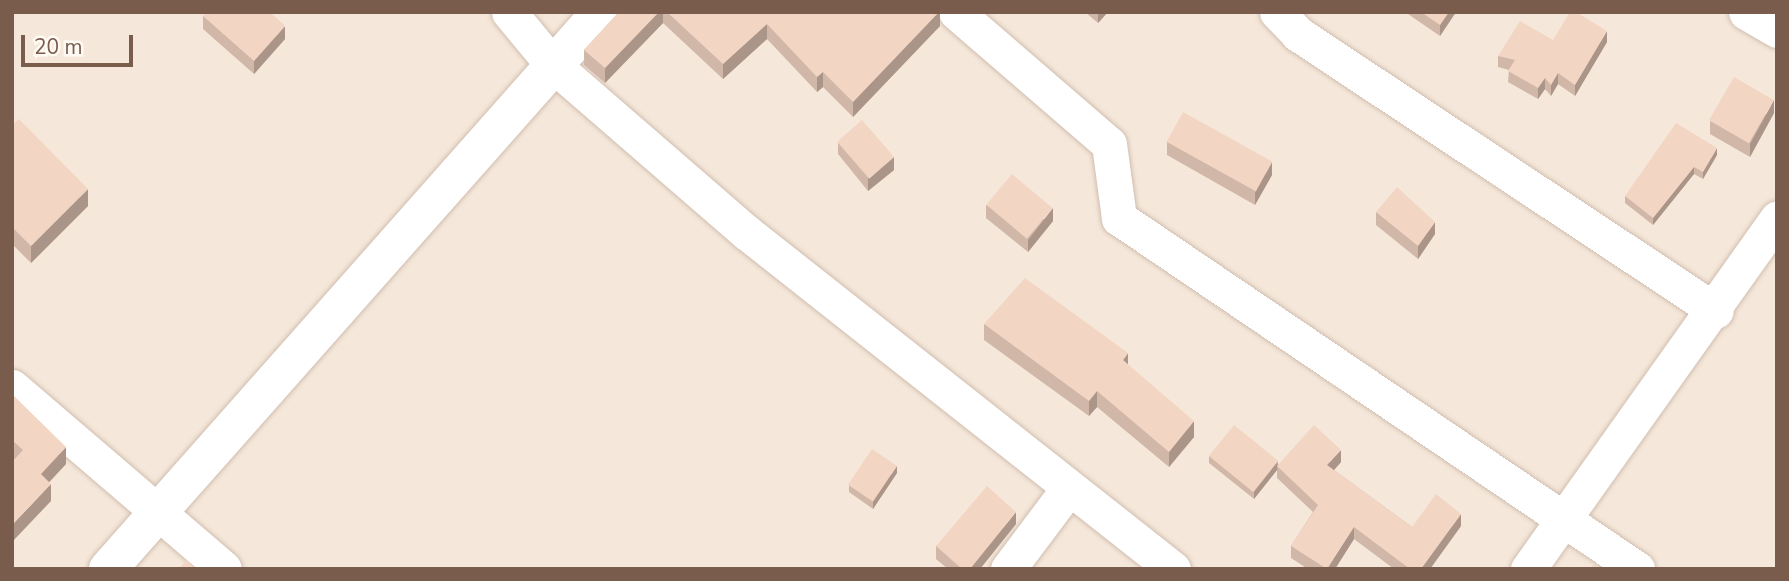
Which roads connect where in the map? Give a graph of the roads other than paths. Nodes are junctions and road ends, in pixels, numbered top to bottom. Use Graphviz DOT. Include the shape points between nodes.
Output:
graph roads {
  1 [pos="509,12"];
  2 [pos="601,12"];
  3 [pos="956,12"];
  4 [pos="1277,12"];
  5 [pos="1746,12"];
  6 [pos="1777,30"];
  7 [pos="552,64"];
  8 [pos="1777,218"];
  9 [pos="1716,311"];
  10 [pos="12,387"];
  11 [pos="1068,489"];
  12 [pos="156,514"];
  13 [pos="1563,522"];
  14 [pos="108,569"];
  15 [pos="224,569"];
  16 [pos="1007,569"];
  17 [pos="1173,569"];
  18 [pos="1528,569"];
  19 [pos="1637,569"];
  1 -- 7 [label="street"];
  2 -- 7 [label="street"];
  3 -- 13 [label="street" via="1109,144 1119,218"];
  4 -- 9 [label="street" via="1298,34"];
  5 -- 6 [label="street"];
  7 -- 11 [label="street" via="756,240"];
  7 -- 12 [label="street"];
  8 -- 9 [label="street"];
  9 -- 13 [label="street"];
  10 -- 12 [label="street"];
  11 -- 16 [label="street"];
  11 -- 17 [label="street"];
  12 -- 14 [label="street"];
  12 -- 15 [label="street"];
  13 -- 18 [label="street"];
  13 -- 19 [label="street"];
}
